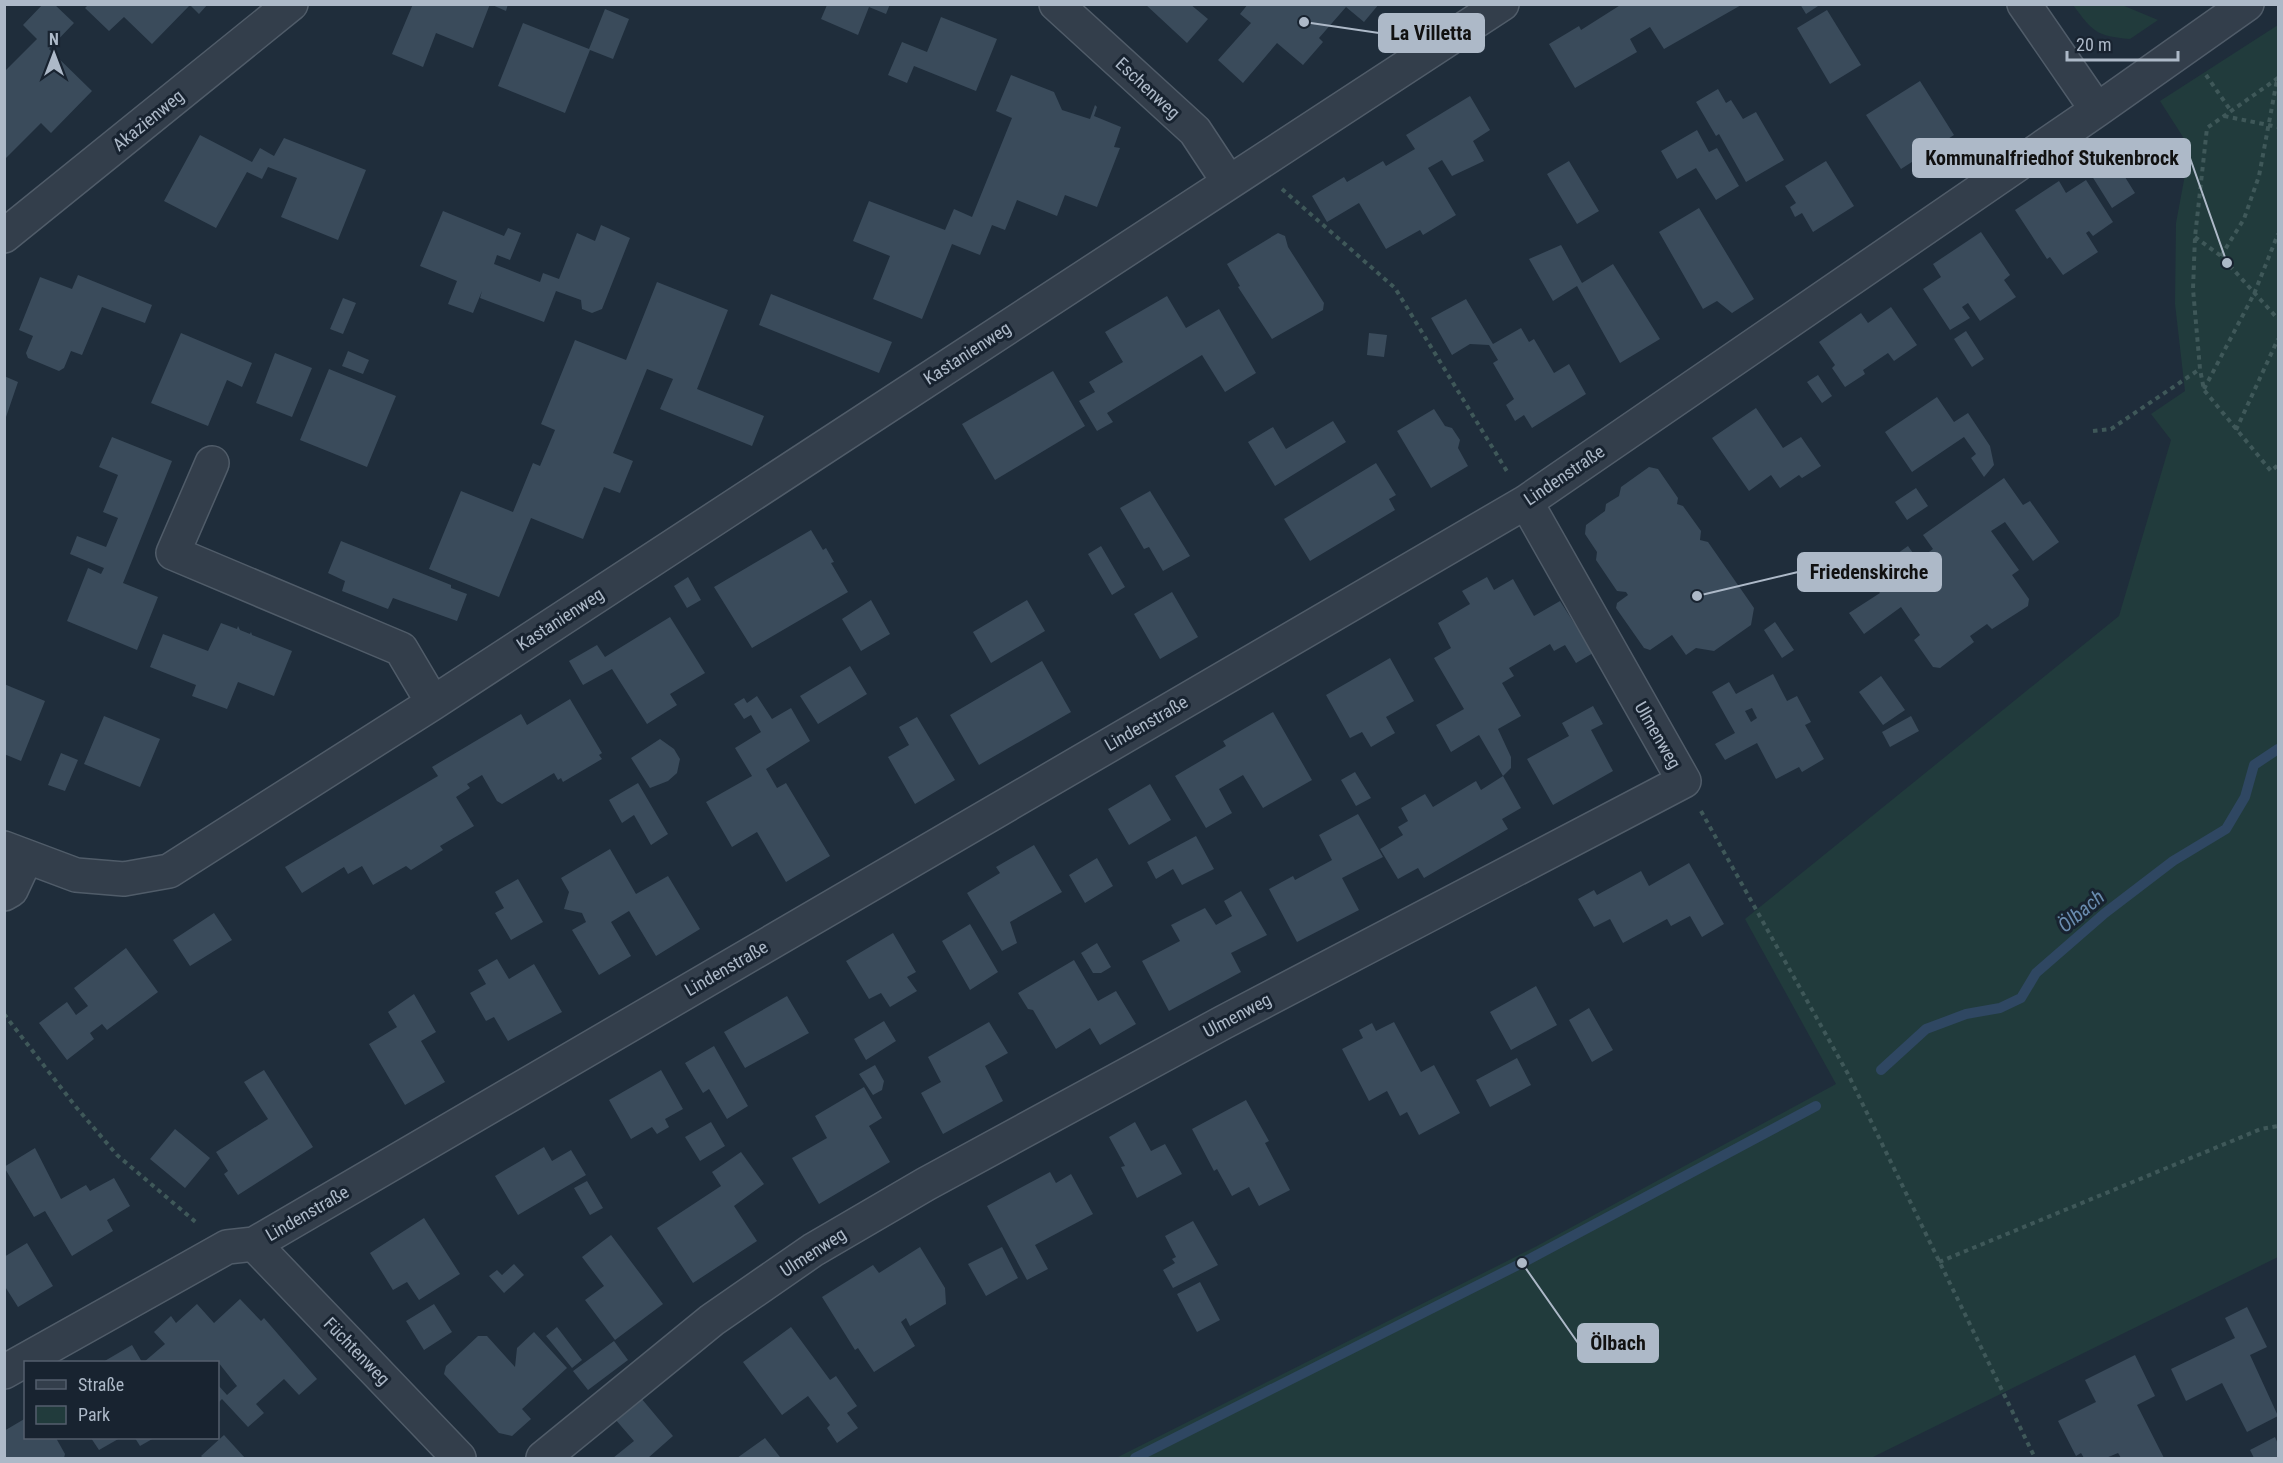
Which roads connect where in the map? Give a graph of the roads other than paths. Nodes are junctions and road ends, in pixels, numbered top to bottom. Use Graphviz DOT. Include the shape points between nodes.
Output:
graph roads {
  1 [pos="291,4"];
  2 [pos="1056,4"];
  3 [pos="1502,4"];
  4 [pos="2024,4"];
  5 [pos="2247,4"];
  6 [pos="2097,110"];
  7 [pos="1228,181"];
  8 [pos="4,236"];
  9 [pos="212,463"];
  10 [pos="1526,502"];
  11 [pos="433,703"];
  12 [pos="15,853"];
  13 [pos="4,894"];
  14 [pos="240,1246"];
  15 [pos="24,1361"];
  16 [pos="25,1361"];
  17 [pos="4,1372"];
  18 [pos="459,1458"];
  19 [pos="543,1458"];
  1 -- 8 [label="street, Akazienweg"];
  2 -- 7 [label="street, Eschenweg" via="1195,131"];
  3 -- 7 [label="street, Kastanienweg"];
  4 -- 6 [label="street"];
  5 -- 6 [label="street, Lindenstraße"];
  6 -- 10 [label="street, Lindenstraße"];
  7 -- 11 [label="street, Kastanienweg"];
  9 -- 11 [label="street" via="173,553 401,649"];
  10 -- 14 [label="street, Lindenstraße"];
  10 -- 19 [label="street, Ulmenweg" via="1684,781 1224,1022 936,1178 813,1250 712,1320"];
  11 -- 12 [label="street, Kastanienweg" via="170,871 124,879 76,875"];
  12 -- 13 [label="street, Kastanienweg" via="11,890"];
  14 -- 16 [label="street, Lindenstraße"];
  14 -- 18 [label="street, Füchtenweg"];
  15 -- 17 [label="street, Lindenstraße"];
}
